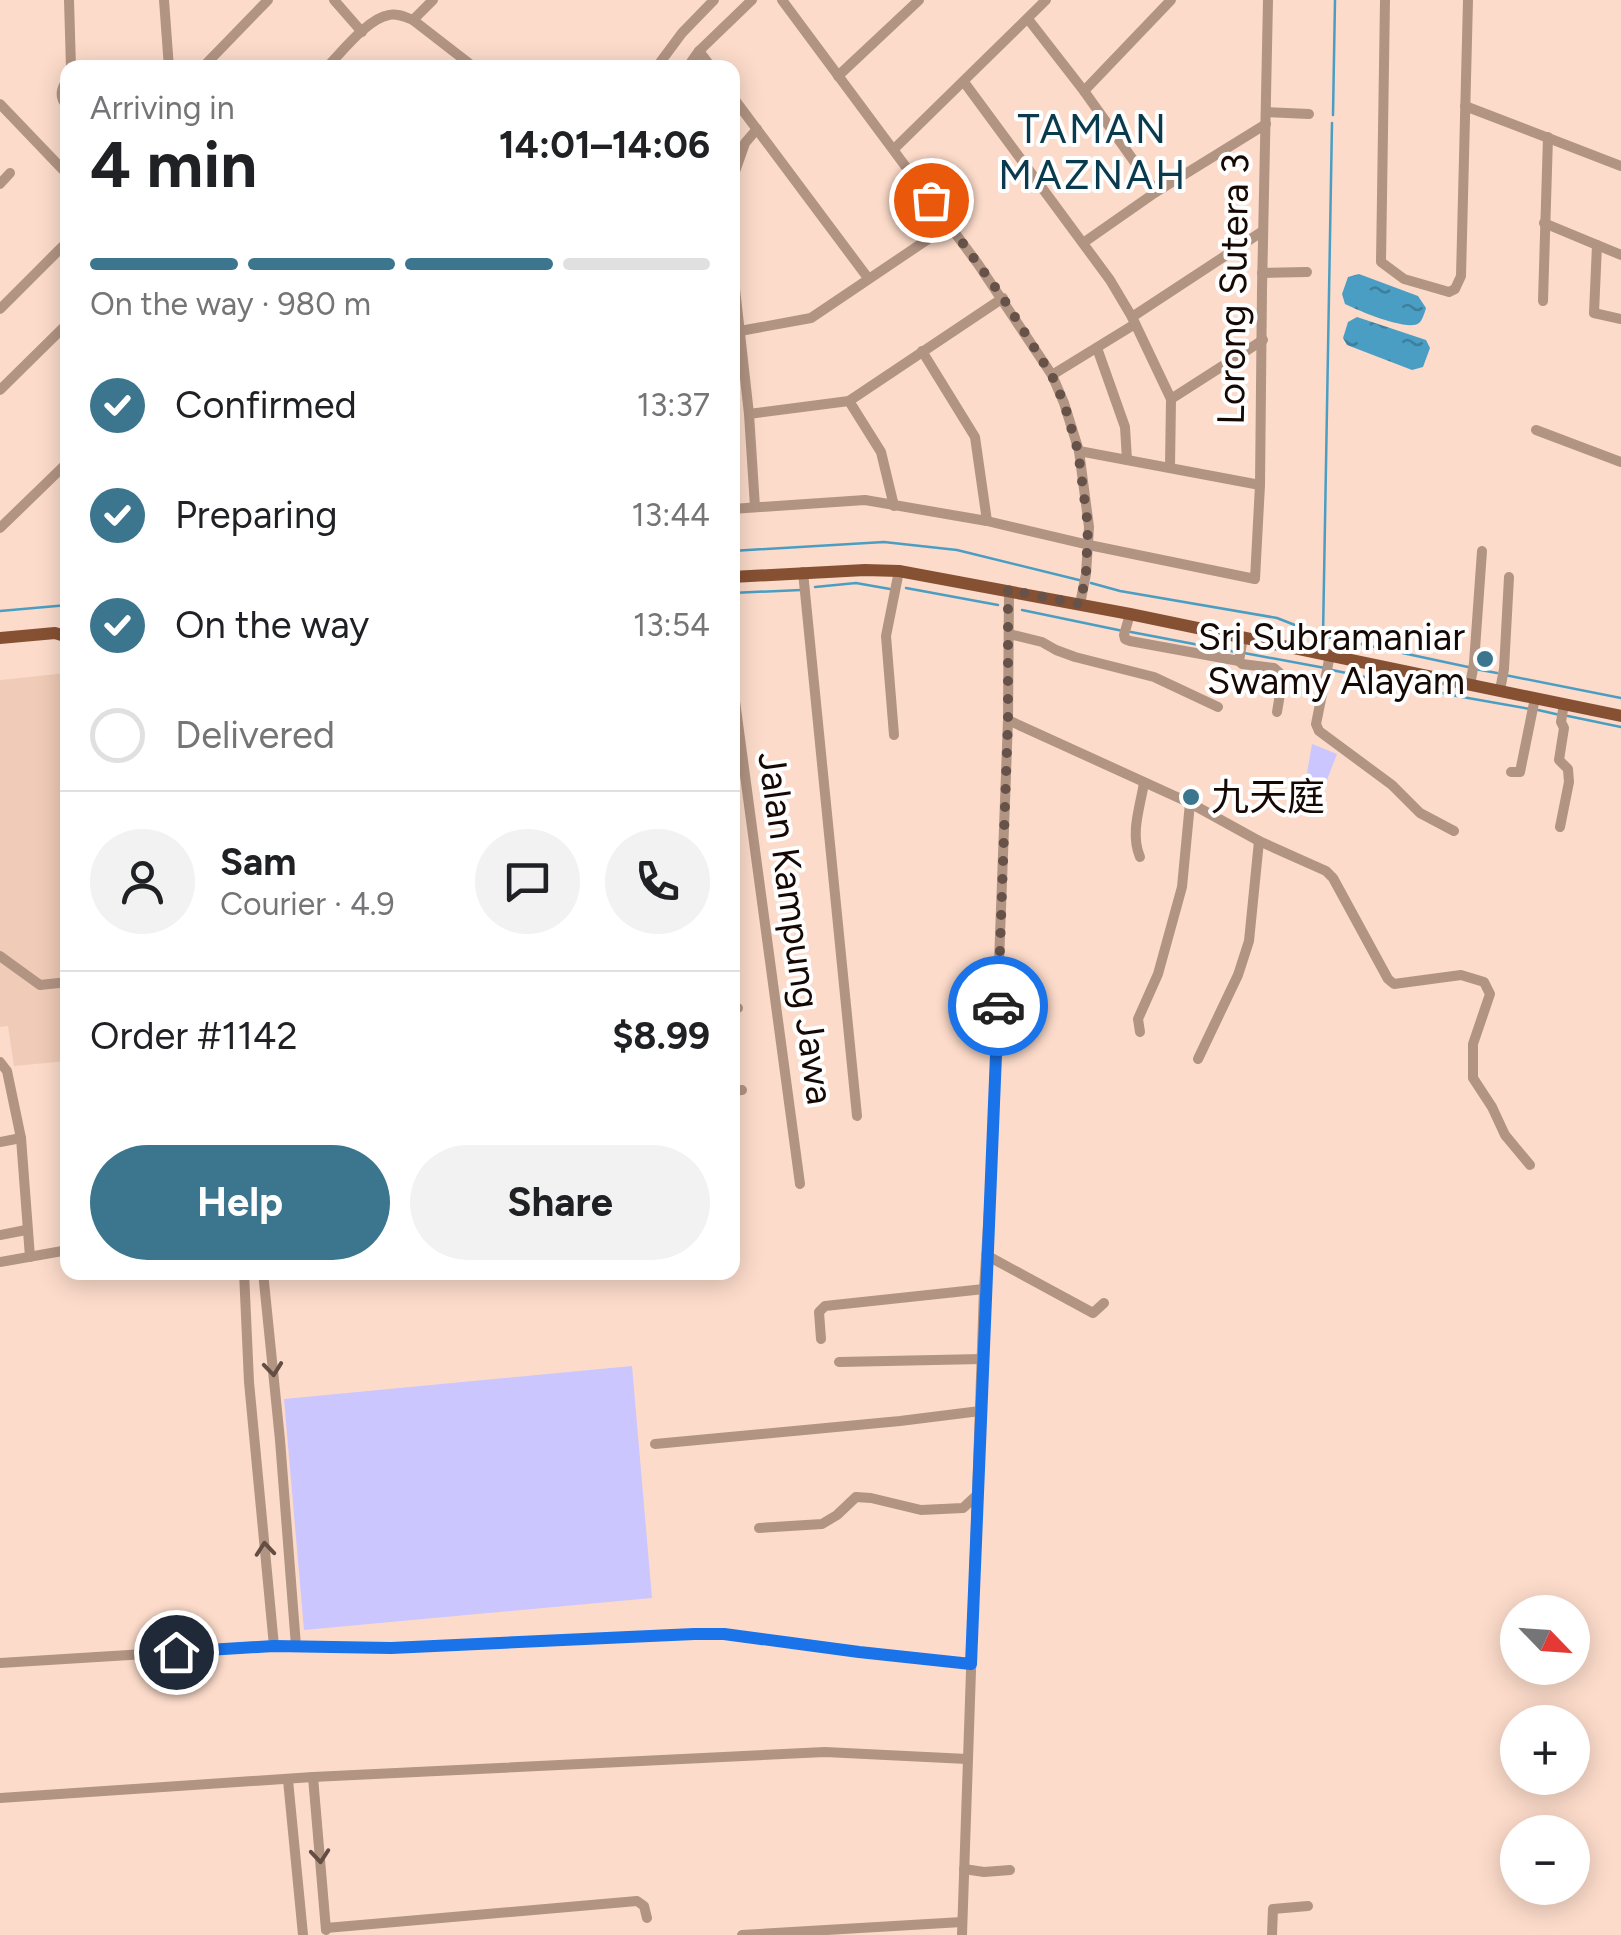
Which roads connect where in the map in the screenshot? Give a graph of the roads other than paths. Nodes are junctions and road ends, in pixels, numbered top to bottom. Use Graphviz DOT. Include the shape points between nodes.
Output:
graph roads {
  1 [pos="68,0"];
  2 [pos="164,0"];
  3 [pos="268,0"];
  4 [pos="334,0"];
  5 [pos="432,0"];
  6 [pos="714,0"];
  7 [pos="752,0"];
  8 [pos="782,0"];
  9 [pos="918,0"];
  10 [pos="1046,0"];
  11 [pos="1171,0"];
  12 [pos="1268,0"];
  13 [pos="1385,0"];
  14 [pos="1468,0"];
  15 [pos="1028,19"];
  16 [pos="413,20"];
  17 [pos="362,32"];
  18 [pos="699,51"];
  19 [pos="72,60"];
  20 [pos="168,60"];
  21 [pos="210,60"];
  22 [pos="334,60"];
  23 [pos="465,60"];
  24 [pos="662,60"];
  25 [pos="693,60"];
  26 [pos="706,60"];
  27 [pos="838,76"];
  28 [pos="964,82"];
  29 [pos="1084,91"];
  30 [pos="0,104"];
  31 [pos="1465,106"];
  32 [pos="740,107"];
  33 [pos="1309,114"];
  34 [pos="1266,118"];
  35 [pos="757,129"];
  36 [pos="1548,136"];
  37 [pos="894,150"];
  38 [pos="740,157"];
  39 [pos="1621,166"];
  40 [pos="60,167"];
  41 [pos="10,174"];
  42 [pos="0,184"];
  43 [pos="1156,192"];
  44 [pos="1544,223"];
  45 [pos="949,225"];
  46 [pos="1263,231"];
  47 [pos="1083,243"];
  48 [pos="1597,245"];
  49 [pos="60,250"];
  50 [pos="1621,255"];
  51 [pos="1307,272"];
  52 [pos="1262,273"];
  53 [pos="868,278"];
  54 [pos="1003,298"];
  55 [pos="1543,301"];
  56 [pos="0,309"];
  57 [pos="1621,319"];
  58 [pos="1134,320"];
  59 [pos="60,331"];
  60 [pos="740,331"];
  61 [pos="1263,340"];
  62 [pos="1096,348"];
  63 [pos="922,351"];
  64 [pos="1052,376"];
  65 [pos="0,390"];
  66 [pos="1171,399"];
  67 [pos="849,402"];
  68 [pos="750,414"];
  69 [pos="1536,430"];
  70 [pos="1078,451"];
  71 [pos="1127,460"];
  72 [pos="1621,462"];
  73 [pos="1170,467"];
  74 [pos="60,470"];
  75 [pos="1260,485"];
  76 [pos="894,506"];
  77 [pos="755,507"];
  78 [pos="740,509"];
  79 [pos="987,521"];
  80 [pos="0,528"];
  81 [pos="1089,545"];
  82 [pos="1482,550"];
  83 [pos="899,571"];
  84 [pos="803,572"];
  85 [pos="740,576"];
  86 [pos="1508,578"];
  87 [pos="1008,590"];
  88 [pos="1080,604"];
  89 [pos="1127,626"];
  90 [pos="60,632"];
  91 [pos="1009,634"];
  92 [pos="0,638"];
  93 [pos="1241,651"];
  94 [pos="1327,665"];
  95 [pos="1503,679"];
  96 [pos="1470,684"];
  97 [pos="1533,705"];
  98 [pos="1218,707"];
  99 [pos="1563,711"];
  100 [pos="1276,712"];
  101 [pos="1621,716"];
  102 [pos="1008,720"];
  103 [pos="894,735"];
  104 [pos="740,739"];
  105 [pos="1511,772"];
  106 [pos="1144,783"];
  107 [pos="1190,803"];
  108 [pos="1560,827"];
  109 [pos="1454,830"];
  110 [pos="1259,841"];
  111 [pos="1140,857"];
  112 [pos="0,956"];
  113 [pos="60,983"];
  114 [pos="1140,1032"];
  115 [pos="1198,1058"];
  116 [pos="4,1066"];
  117 [pos="857,1116"];
  118 [pos="21,1138"];
  119 [pos="0,1142"];
  120 [pos="1530,1166"];
  121 [pos="800,1184"];
  122 [pos="26,1230"];
  123 [pos="0,1235"];
  124 [pos="60,1251"];
  125 [pos="986,1255"];
  126 [pos="30,1257"];
  127 [pos="0,1262"];
  128 [pos="244,1280"];
  129 [pos="264,1280"];
  130 [pos="984,1289"];
  131 [pos="1104,1303"];
  132 [pos="821,1340"];
  133 [pos="982,1358"];
  134 [pos="839,1362"];
  135 [pos="980,1411"];
  136 [pos="655,1444"];
  137 [pos="977,1495"];
  138 [pos="760,1528"];
  139 [pos="293,1614"];
  140 [pos="271,1620"];
  141 [pos="274,1646"];
  142 [pos="296,1646"];
  143 [pos="0,1663"];
  144 [pos="971,1664"];
  145 [pos="967,1759"];
  146 [pos="314,1777"];
  147 [pos="288,1780"];
  148 [pos="0,1798"];
  149 [pos="316,1813"];
  150 [pos="291,1814"];
  151 [pos="964,1868"];
  152 [pos="1010,1870"];
  153 [pos="1308,1906"];
  154 [pos="647,1918"];
  155 [pos="962,1922"];
  156 [pos="326,1932"];
  157 [pos="782,1934"];
  158 [pos="303,1935"];
  159 [pos="742,1935"];
  160 [pos="962,1935"];
  161 [pos="1272,1935"];
  1 -- 19 [label="street"];
  2 -- 20 [label="street"];
  3 -- 21 [label="street"];
  4 -- 17 [label="street"];
  5 -- 16 [label="street"];
  6 -- 24 [label="street"];
  7 -- 18 [label="street"];
  8 -- 27 [label="street"];
  9 -- 27 [label="street"];
  10 -- 15 [label="street"];
  11 -- 29 [label="street"];
  12 -- 34 [label="street, Lorong Sutera 3"];
  13 -- 31 [label="street" via="1380,262 1442,292 1455,290 1462,276"];
  14 -- 31 [label="street"];
  15 -- 28 [label="street"];
  15 -- 29 [label="street"];
  16 -- 17 [label="street" via="387,15"];
  16 -- 23 [label="street"];
  17 -- 22 [label="street"];
  18 -- 25 [label="street"];
  18 -- 26 [label="street"];
  27 -- 37 [label="street"];
  28 -- 37 [label="street"];
  28 -- 47 [label="street"];
  29 -- 43 [label="street"];
  30 -- 40 [label="street"];
  31 -- 36 [label="street"];
  32 -- 35 [label="street"];
  33 -- 34 [label="street"];
  34 -- 43 [label="street"];
  34 -- 46 [label="street, Lorong Sutera 3"];
  35 -- 38 [label="street"];
  35 -- 53 [label="street"];
  36 -- 39 [label="street"];
  36 -- 44 [label="street"];
  37 -- 45 [label="street"];
  41 -- 42 [label="street"];
  43 -- 47 [label="street"];
  44 -- 48 [label="street"];
  44 -- 55 [label="street"];
  45 -- 53 [label="street"];
  45 -- 54 [label="street"];
  46 -- 52 [label="street, Lorong Sutera 3"];
  46 -- 58 [label="street"];
  47 -- 58 [label="street"];
  48 -- 50 [label="street"];
  48 -- 57 [label="street" via="1594,313"];
  49 -- 56 [label="street"];
  51 -- 52 [label="street"];
  52 -- 61 [label="street, Lorong Sutera 3"];
  53 -- 60 [label="street" via="811,318"];
  54 -- 63 [label="street"];
  54 -- 64 [label="street"];
  58 -- 62 [label="street"];
  58 -- 66 [label="street"];
  59 -- 65 [label="street"];
  60 -- 68 [label="street"];
  61 -- 66 [label="street"];
  61 -- 75 [label="street, Lorong Sutera 3"];
  62 -- 64 [label="street"];
  62 -- 71 [label="street" via="1125,427"];
  63 -- 67 [label="street"];
  63 -- 79 [label="street" via="975,437"];
  64 -- 70 [label="street"];
  66 -- 73 [label="street"];
  67 -- 68 [label="street"];
  67 -- 76 [label="street" via="881,452"];
  68 -- 77 [label="street"];
  69 -- 72 [label="street"];
  70 -- 71 [label="street"];
  70 -- 81 [label="street"];
  71 -- 73 [label="street"];
  73 -- 75 [label="street"];
  74 -- 80 [label="street"];
  75 -- 81 [label="street, Lorong Sutera 3" via="1254,579"];
  76 -- 77 [label="street" via="865,500"];
  76 -- 79 [label="street"];
  77 -- 78 [label="street"];
  79 -- 81 [label="street"];
  81 -- 88 [label="street"];
  82 -- 96 [label="street"];
  83 -- 84 [label="main road"];
  83 -- 87 [label="main road"];
  83 -- 103 [label="street" via="886,636"];
  84 -- 85 [label="main road"];
  84 -- 117 [label="street"];
  86 -- 95 [label="street"];
  87 -- 88 [label="main road"];
  87 -- 91 [label="street"];
  88 -- 89 [label="main road"];
  89 -- 93 [label="main road"];
  89 -- 93 [label="street" via="1125,639 1140,644"];
  90 -- 92 [label="main road"];
  91 -- 98 [label="street" via="1154,677"];
  91 -- 102 [label="street"];
  93 -- 94 [label="main road"];
  93 -- 100 [label="street" via="1242,664 1274,668 1283,676"];
  94 -- 96 [label="main road"];
  94 -- 109 [label="street" via="1319,730 1420,813"];
  95 -- 96 [label="main road"];
  95 -- 97 [label="main road"];
  97 -- 99 [label="main road"];
  97 -- 105 [label="street" via="1520,772"];
  99 -- 101 [label="main road"];
  99 -- 108 [label="street" via="1558,760 1569,782"];
  102 -- 106 [label="street"];
  102 -- 125 [label="street"];
  104 -- 121 [label="street, Jalan Kampung Jawa"];
  106 -- 107 [label="street"];
  106 -- 111 [label="street" via="1134,836"];
  107 -- 110 [label="street"];
  107 -- 114 [label="street" via="1182,887 1138,1019"];
  110 -- 115 [label="street" via="1249,941"];
  110 -- 120 [label="street" via="1333,878 1394,984 1462,975 1484,982 1490,994 1474,1044 1473,1078"];
  112 -- 113 [label="street" via="40,985"];
  116 -- 118 [label="street"];
  118 -- 119 [label="street"];
  118 -- 122 [label="street"];
  122 -- 123 [label="street"];
  122 -- 126 [label="street"];
  124 -- 126 [label="street"];
  125 -- 130 [label="street"];
  125 -- 131 [label="street" via="1094,1313"];
  126 -- 127 [label="street"];
  140 -- 128 [label="street, one-way"];
  129 -- 139 [label="street, one-way"];
  130 -- 132 [label="street" via="825,1306 819,1312"];
  130 -- 133 [label="street"];
  133 -- 134 [label="street"];
  133 -- 135 [label="street"];
  135 -- 136 [label="street"];
  135 -- 137 [label="street"];
  137 -- 138 [label="street" via="963,1508 921,1510 856,1497 822,1524"];
  137 -- 144 [label="street"];
  139 -- 140 [label="street" via="285,1630"];
  139 -- 142 [label="street"];
  140 -- 141 [label="street"];
  141 -- 142 [label="street"];
  141 -- 143 [label="street"];
  142 -- 144 [label="street" via="724,1634"];
  144 -- 145 [label="street"];
  145 -- 146 [label="street" via="826,1752"];
  145 -- 151 [label="street"];
  146 -- 147 [label="street"];
  146 -- 149 [label="street"];
  147 -- 148 [label="street"];
  147 -- 150 [label="street"];
  149 -- 150 [label="street" via="301,1796"];
  149 -- 156 [label="street, one-way"];
  150 -- 158 [label="street"];
  151 -- 152 [label="street"];
  151 -- 155 [label="street"];
  153 -- 161 [label="street" via="1273,1909"];
  154 -- 156 [label="street" via="638,1901"];
  155 -- 157 [label="street"];
  155 -- 160 [label="street"];
  157 -- 159 [label="street"];
}
